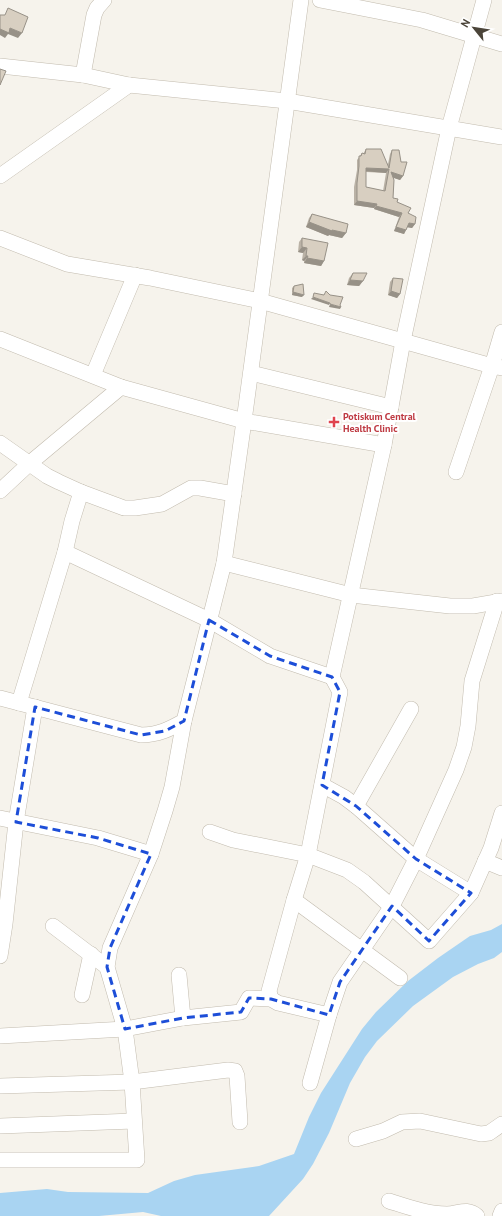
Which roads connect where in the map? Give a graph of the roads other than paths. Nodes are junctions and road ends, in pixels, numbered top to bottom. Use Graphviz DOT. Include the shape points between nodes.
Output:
graph roads {
  1 [pos="104,0"];
  2 [pos="301,0"];
  3 [pos="320,0"];
  4 [pos="484,0"];
  5 [pos="474,36"];
  6 [pos="502,44"];
  7 [pos="0,66"];
  8 [pos="83,75"];
  9 [pos="129,85"];
  10 [pos="287,101"];
  11 [pos="449,128"];
  12 [pos="502,137"];
  13 [pos="0,176"];
  14 [pos="0,238"];
  15 [pos="135,275"];
  16 [pos="260,301"];
  17 [pos="502,332"];
  18 [pos="0,338"];
  19 [pos="403,341"];
  20 [pos="497,367"];
  21 [pos="251,373"];
  22 [pos="93,376"];
  23 [pos="121,387"];
  24 [pos="391,407"];
  25 [pos="244,420"];
  26 [pos="0,443"];
  27 [pos="384,445"];
  28 [pos="30,463"];
  29 [pos="456,472"];
  30 [pos="0,491"];
  31 [pos="81,492"];
  32 [pos="234,494"];
  33 [pos="65,552"];
  34 [pos="224,563"];
  35 [pos="351,595"];
  36 [pos="500,601"];
  37 [pos="209,620"];
  38 [pos="332,677"];
  39 [pos="0,698"];
  40 [pos="19,703"];
  41 [pos="35,707"];
  42 [pos="411,709"];
  43 [pos="184,721"];
  44 [pos="322,785"];
  45 [pos="356,806"];
  46 [pos="502,813"];
  47 [pos="0,818"];
  48 [pos="16,822"];
  49 [pos="210,832"];
  50 [pos="151,854"];
  51 [pos="308,855"];
  52 [pos="416,859"];
  53 [pos="485,861"];
  54 [pos="502,868"];
  55 [pos="471,893"];
  56 [pos="294,900"];
  57 [pos="392,906"];
  58 [pos="53,926"];
  59 [pos="362,950"];
  60 [pos="91,954"];
  61 [pos="0,956"];
  62 [pos="107,967"];
  63 [pos="179,975"];
  64 [pos="400,978"];
  65 [pos="82,996"];
  66 [pos="271,999"];
  67 [pos="328,1015"];
  68 [pos="183,1018"];
  69 [pos="125,1029"];
  70 [pos="0,1036"];
  71 [pos="132,1082"];
  72 [pos="310,1083"];
  73 [pos="0,1086"];
  74 [pos="134,1121"];
  75 [pos="240,1122"];
  76 [pos="502,1124"];
  77 [pos="0,1126"];
  78 [pos="356,1139"];
  79 [pos="0,1160"];
  80 [pos="389,1201"];
  81 [pos="502,1211"];
  82 [pos="477,1216"];
  83 [pos="500,1216"];
  1 -- 8 [label="street" via="94,15"];
  2 -- 10 [label="street"];
  3 -- 5 [label="street" via="422,20"];
  4 -- 5 [label="street"];
  5 -- 6 [label="street"];
  5 -- 11 [label="street"];
  7 -- 8 [label="street"];
  8 -- 9 [label="street"];
  9 -- 10 [label="street"];
  9 -- 13 [label="street"];
  10 -- 11 [label="street"];
  10 -- 16 [label="street"];
  11 -- 12 [label="street"];
  11 -- 19 [label="street"];
  14 -- 15 [label="street" via="67,264"];
  15 -- 16 [label="street"];
  15 -- 22 [label="street"];
  16 -- 19 [label="street"];
  16 -- 21 [label="street"];
  17 -- 20 [label="street"];
  18 -- 22 [label="street"];
  19 -- 20 [label="street"];
  19 -- 24 [label="street"];
  20 -- 29 [label="street"];
  21 -- 24 [label="street"];
  21 -- 25 [label="street"];
  22 -- 23 [label="street"];
  23 -- 25 [label="street"];
  23 -- 28 [label="street"];
  24 -- 27 [label="street"];
  25 -- 27 [label="street"];
  25 -- 32 [label="street"];
  26 -- 28 [label="street"];
  27 -- 35 [label="street"];
  28 -- 30 [label="street"];
  28 -- 31 [label="street" via="48,476"];
  31 -- 32 [label="street" via="124,508 162,504 191,488"];
  31 -- 33 [label="street"];
  32 -- 34 [label="street"];
  33 -- 37 [label="street"];
  33 -- 40 [label="street"];
  34 -- 35 [label="street"];
  34 -- 37 [label="street"];
  35 -- 36 [label="street" via="450,606 473,606"];
  35 -- 38 [label="street"];
  36 -- 52 [label="street" via="472,681 464,746 456,770"];
  37 -- 38 [label="street" via="270,656"];
  37 -- 43 [label="street"];
  38 -- 44 [label="street" via="340,692"];
  39 -- 40 [label="street"];
  40 -- 41 [label="street"];
  41 -- 43 [label="street" via="141,735 165,732"];
  41 -- 48 [label="street"];
  42 -- 45 [label="street"];
  43 -- 50 [label="street" via="172,787"];
  44 -- 45 [label="street"];
  44 -- 51 [label="street"];
  45 -- 52 [label="street"];
  46 -- 53 [label="street"];
  47 -- 48 [label="street"];
  48 -- 50 [label="street" via="98,838"];
  48 -- 61 [label="street" via="6,924"];
  49 -- 51 [label="street" via="233,840"];
  50 -- 62 [label="street" via="110,948"];
  51 -- 56 [label="street"];
  51 -- 57 [label="street" via="347,870"];
  52 -- 55 [label="street"];
  52 -- 57 [label="street"];
  53 -- 54 [label="street"];
  53 -- 55 [label="street"];
  55 -- 57 [label="street" via="429,941"];
  56 -- 59 [label="street"];
  56 -- 66 [label="street" via="269,991"];
  57 -- 59 [label="street"];
  58 -- 60 [label="street"];
  59 -- 64 [label="street"];
  59 -- 67 [label="street" via="340,982"];
  60 -- 62 [label="street"];
  60 -- 65 [label="street"];
  62 -- 69 [label="street"];
  63 -- 68 [label="street"];
  66 -- 67 [label="street"];
  66 -- 68 [label="street" via="249,998 241,1012"];
  67 -- 72 [label="street"];
  68 -- 69 [label="street"];
  69 -- 70 [label="street"];
  69 -- 71 [label="street"];
  71 -- 73 [label="street"];
  71 -- 74 [label="street"];
  71 -- 75 [label="street" via="235,1071"];
  74 -- 77 [label="street"];
  74 -- 79 [label="street" via="137,1160"];
  76 -- 78 [label="street" via="489,1133 481,1134 420,1121 402,1122"];
  80 -- 82 [label="street" via="429,1213 448,1214 466,1211"];
  81 -- 83 [label="street"];
}
